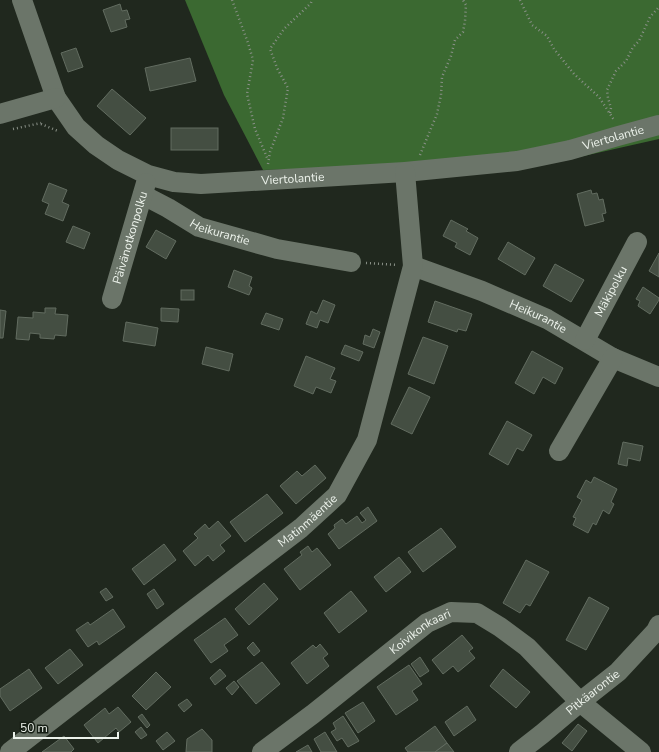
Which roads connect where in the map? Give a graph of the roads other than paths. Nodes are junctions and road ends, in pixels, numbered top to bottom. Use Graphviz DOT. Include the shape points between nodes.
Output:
graph roads {
  1 [pos="22,0"];
  2 [pos="56,98"];
  3 [pos="3,122"];
  4 [pos="659,125"];
  5 [pos="410,171"];
  6 [pos="148,175"];
  7 [pos="143,195"];
  8 [pos="637,242"];
  9 [pos="352,262"];
  10 [pos="413,266"];
  11 [pos="112,299"];
  12 [pos="585,340"];
  13 [pos="614,358"];
  14 [pos="659,377"];
  15 [pos="559,451"];
  16 [pos="659,625"];
  17 [pos="580,702"];
  18 [pos="10,752"];
  19 [pos="262,752"];
  20 [pos="519,752"];
  21 [pos="641,752"];
  1 -- 2 [label="street, Viertolantie"];
  2 -- 3 [label="street" via="34,104"];
  2 -- 6 [label="street, Viertolantie" via="76,127 96,145"];
  4 -- 5 [label="street, Viertolantie" via="570,150 516,161"];
  5 -- 6 [label="street, Viertolantie" via="267,171 201,184 174,182"];
  5 -- 10 [label="street, Matinmäentie"];
  6 -- 7 [label="street, Päivänotkonpolku"];
  7 -- 9 [label="street, Heikurantie" via="199,227 277,249"];
  7 -- 11 [label="street, Päivänotkonpolku"];
  8 -- 12 [label="street, Mäkipolku"];
  10 -- 12 [label="street, Heikurantie" via="489,294 547,319"];
  10 -- 18 [label="street, Matinmäentie" via="367,440 337,495 301,528"];
  12 -- 13 [label="street, Heikurantie"];
  13 -- 14 [label="street, Heikurantie"];
  13 -- 15 [label="street"];
  16 -- 17 [label="street, Pitkäarontie" via="618,672"];
  17 -- 19 [label="street, Koivikonkaari" via="527,647 500,628 477,613 451,612 427,623"];
  17 -- 20 [label="street, Pitkäarontie"];
  17 -- 21 [label="street, Koivikonkaari"];
}
